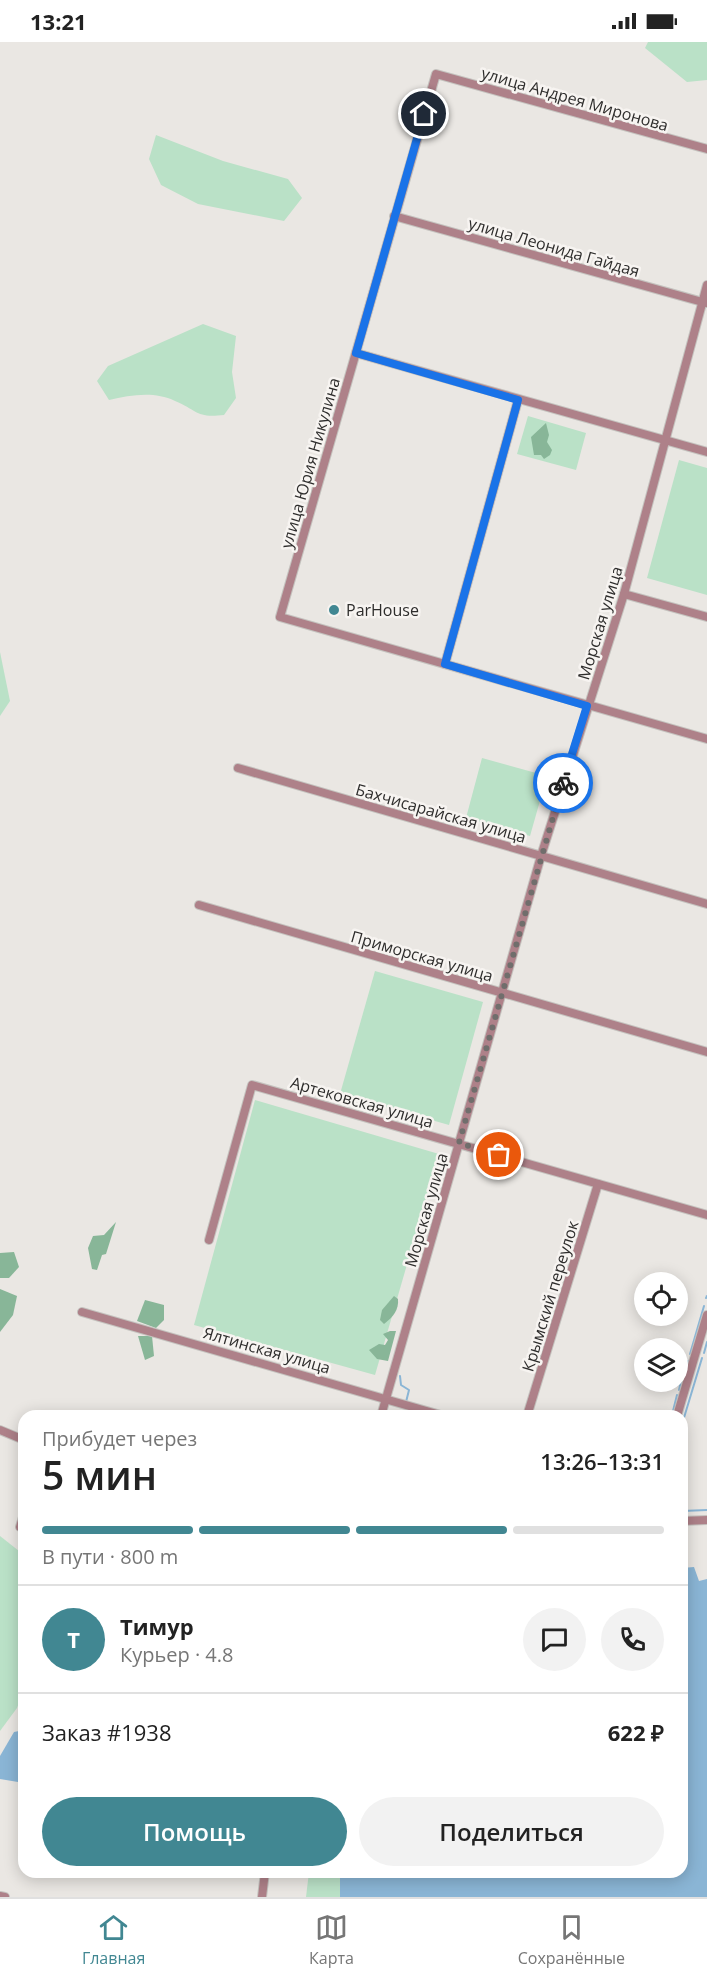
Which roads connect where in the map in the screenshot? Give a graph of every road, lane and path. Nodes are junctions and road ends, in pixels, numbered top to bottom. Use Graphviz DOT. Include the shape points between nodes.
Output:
graph roads {
  1 [pos="436,74"];
  2 [pos="707,149"];
  3 [pos="394,216"];
  4 [pos="707,285"];
  5 [pos="705,303"];
  6 [pos="356,353"];
  7 [pos="518,400"];
  8 [pos="667,441"];
  9 [pos="707,452"];
  10 [pos="624,594"];
  11 [pos="707,617"];
  12 [pos="445,664"];
  13 [pos="587,706"];
  14 [pos="707,739"];
  15 [pos="238,768"];
  16 [pos="541,856"];
  17 [pos="707,904"];
  18 [pos="199,905"];
  19 [pos="503,993"];
  20 [pos="707,1052"];
  21 [pos="459,1143"];
  22 [pos="598,1184"];
  23 [pos="707,1215"];
  24 [pos="209,1240"];
  25 [pos="82,1312"];
  26 [pos="707,1316"];
  27 [pos="385,1400"];
  28 [pos="382,1410"];
  29 [pos="422,1410"];
  30 [pos="529,1410"];
  31 [pos="679,1410"];
  32 [pos="0,1431"];
  33 [pos="18,1438"];
  34 [pos="707,1520"];
  35 [pos="688,1521"];
  36 [pos="264,1878"];
  37 [pos="0,1896"];
  38 [pos="5,1897"];
  39 [pos="262,1897"];
  1 -- 2 [label="street, улица Андрея Миронова"];
  1 -- 3 [label="street, улица Юрия Никулина"];
  3 -- 5 [label="street, улица Леонида Гайдая"];
  3 -- 6 [label="street, улица Юрия Никулина"];
  4 -- 5 [label="street, Морская улица"];
  5 -- 8 [label="street, Морская улица"];
  6 -- 7 [label="street"];
  6 -- 12 [label="street, улица Юрия Никулина" via="280,617"];
  7 -- 8 [label="street"];
  7 -- 12 [label="street"];
  8 -- 9 [label="street"];
  8 -- 10 [label="street, Морская улица"];
  10 -- 11 [label="street"];
  10 -- 13 [label="street, Морская улица"];
  12 -- 13 [label="street"];
  13 -- 14 [label="street"];
  13 -- 16 [label="street, Морская улица"];
  15 -- 16 [label="street, Бахчисарайская улица"];
  16 -- 17 [label="street, Бахчисарайская улица"];
  16 -- 19 [label="street, Морская улица"];
  18 -- 19 [label="street, Приморская улица"];
  19 -- 20 [label="street, Приморская улица"];
  19 -- 21 [label="street, Морская улица"];
  21 -- 22 [label="street, Артековская улица"];
  21 -- 24 [label="street, Артековская улица" via="252,1084"];
  21 -- 27 [label="street, Морская улица"];
  22 -- 23 [label="street, Артековская улица"];
  22 -- 30 [label="street, Крымский переулок"];
  25 -- 27 [label="street, Ялтинская улица"];
  26 -- 31 [label="street"];
  27 -- 28 [label="street, Морская улица"];
  27 -- 29 [label="street, Ялтинская улица"];
  32 -- 33 [label="street"];
  34 -- 35 [label="street"];
  36 -- 39 [label="street"];
  37 -- 38 [label="street"];
}
